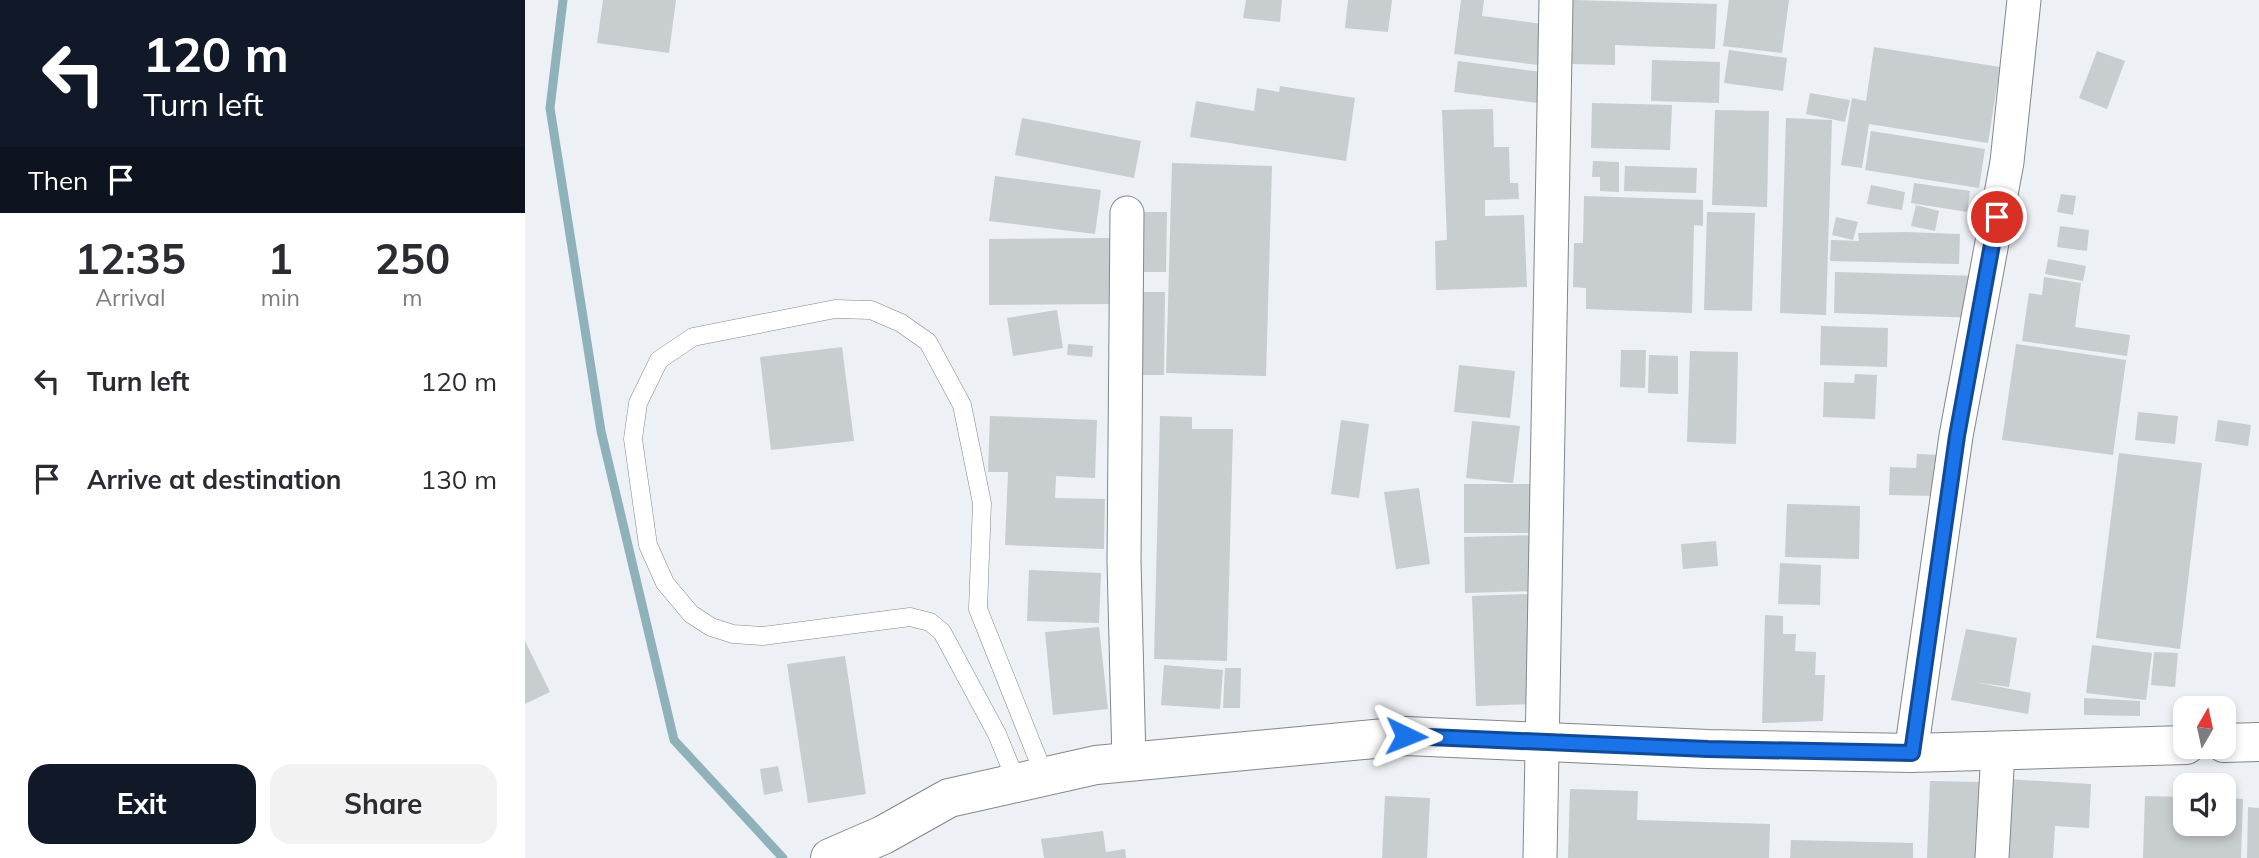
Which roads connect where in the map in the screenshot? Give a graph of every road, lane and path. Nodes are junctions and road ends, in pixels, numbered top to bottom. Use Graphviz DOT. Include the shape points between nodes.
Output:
graph roads {
  1 [pos="1556,0"];
  2 [pos="2024,0"];
  3 [pos="1127,213"];
  4 [pos="1540,742"];
  5 [pos="2259,742"];
  6 [pos="2237,743"];
  7 [pos="2173,744"];
  8 [pos="1998,751"];
  9 [pos="1912,753"];
  10 [pos="1129,762"];
  11 [pos="1031,780"];
  12 [pos="830,858"];
  13 [pos="1540,858"];
  14 [pos="1992,858"];
  1 -- 4 [label="street"];
  2 -- 9 [label="street" via="2007,162 1957,436"];
  3 -- 10 [label="street" via="1123,561"];
  4 -- 9 [label="street"];
  4 -- 10 [label="street" via="1406,736"];
  4 -- 13 [label="street"];
  5 -- 6 [label="street"];
  7 -- 8 [label="street"];
  8 -- 9 [label="street"];
  8 -- 14 [label="street"];
  10 -- 11 [label="street"];
  11 -- 11 [label="lane" via="997,734 942,632 930,622 910,617 762,636 733,634 691,614 665,583 648,545 633,439 638,402 659,360 693,337 835,309 871,310 928,342 962,405 982,503 978,609"];
  11 -- 12 [label="street" via="949,798"];
}
